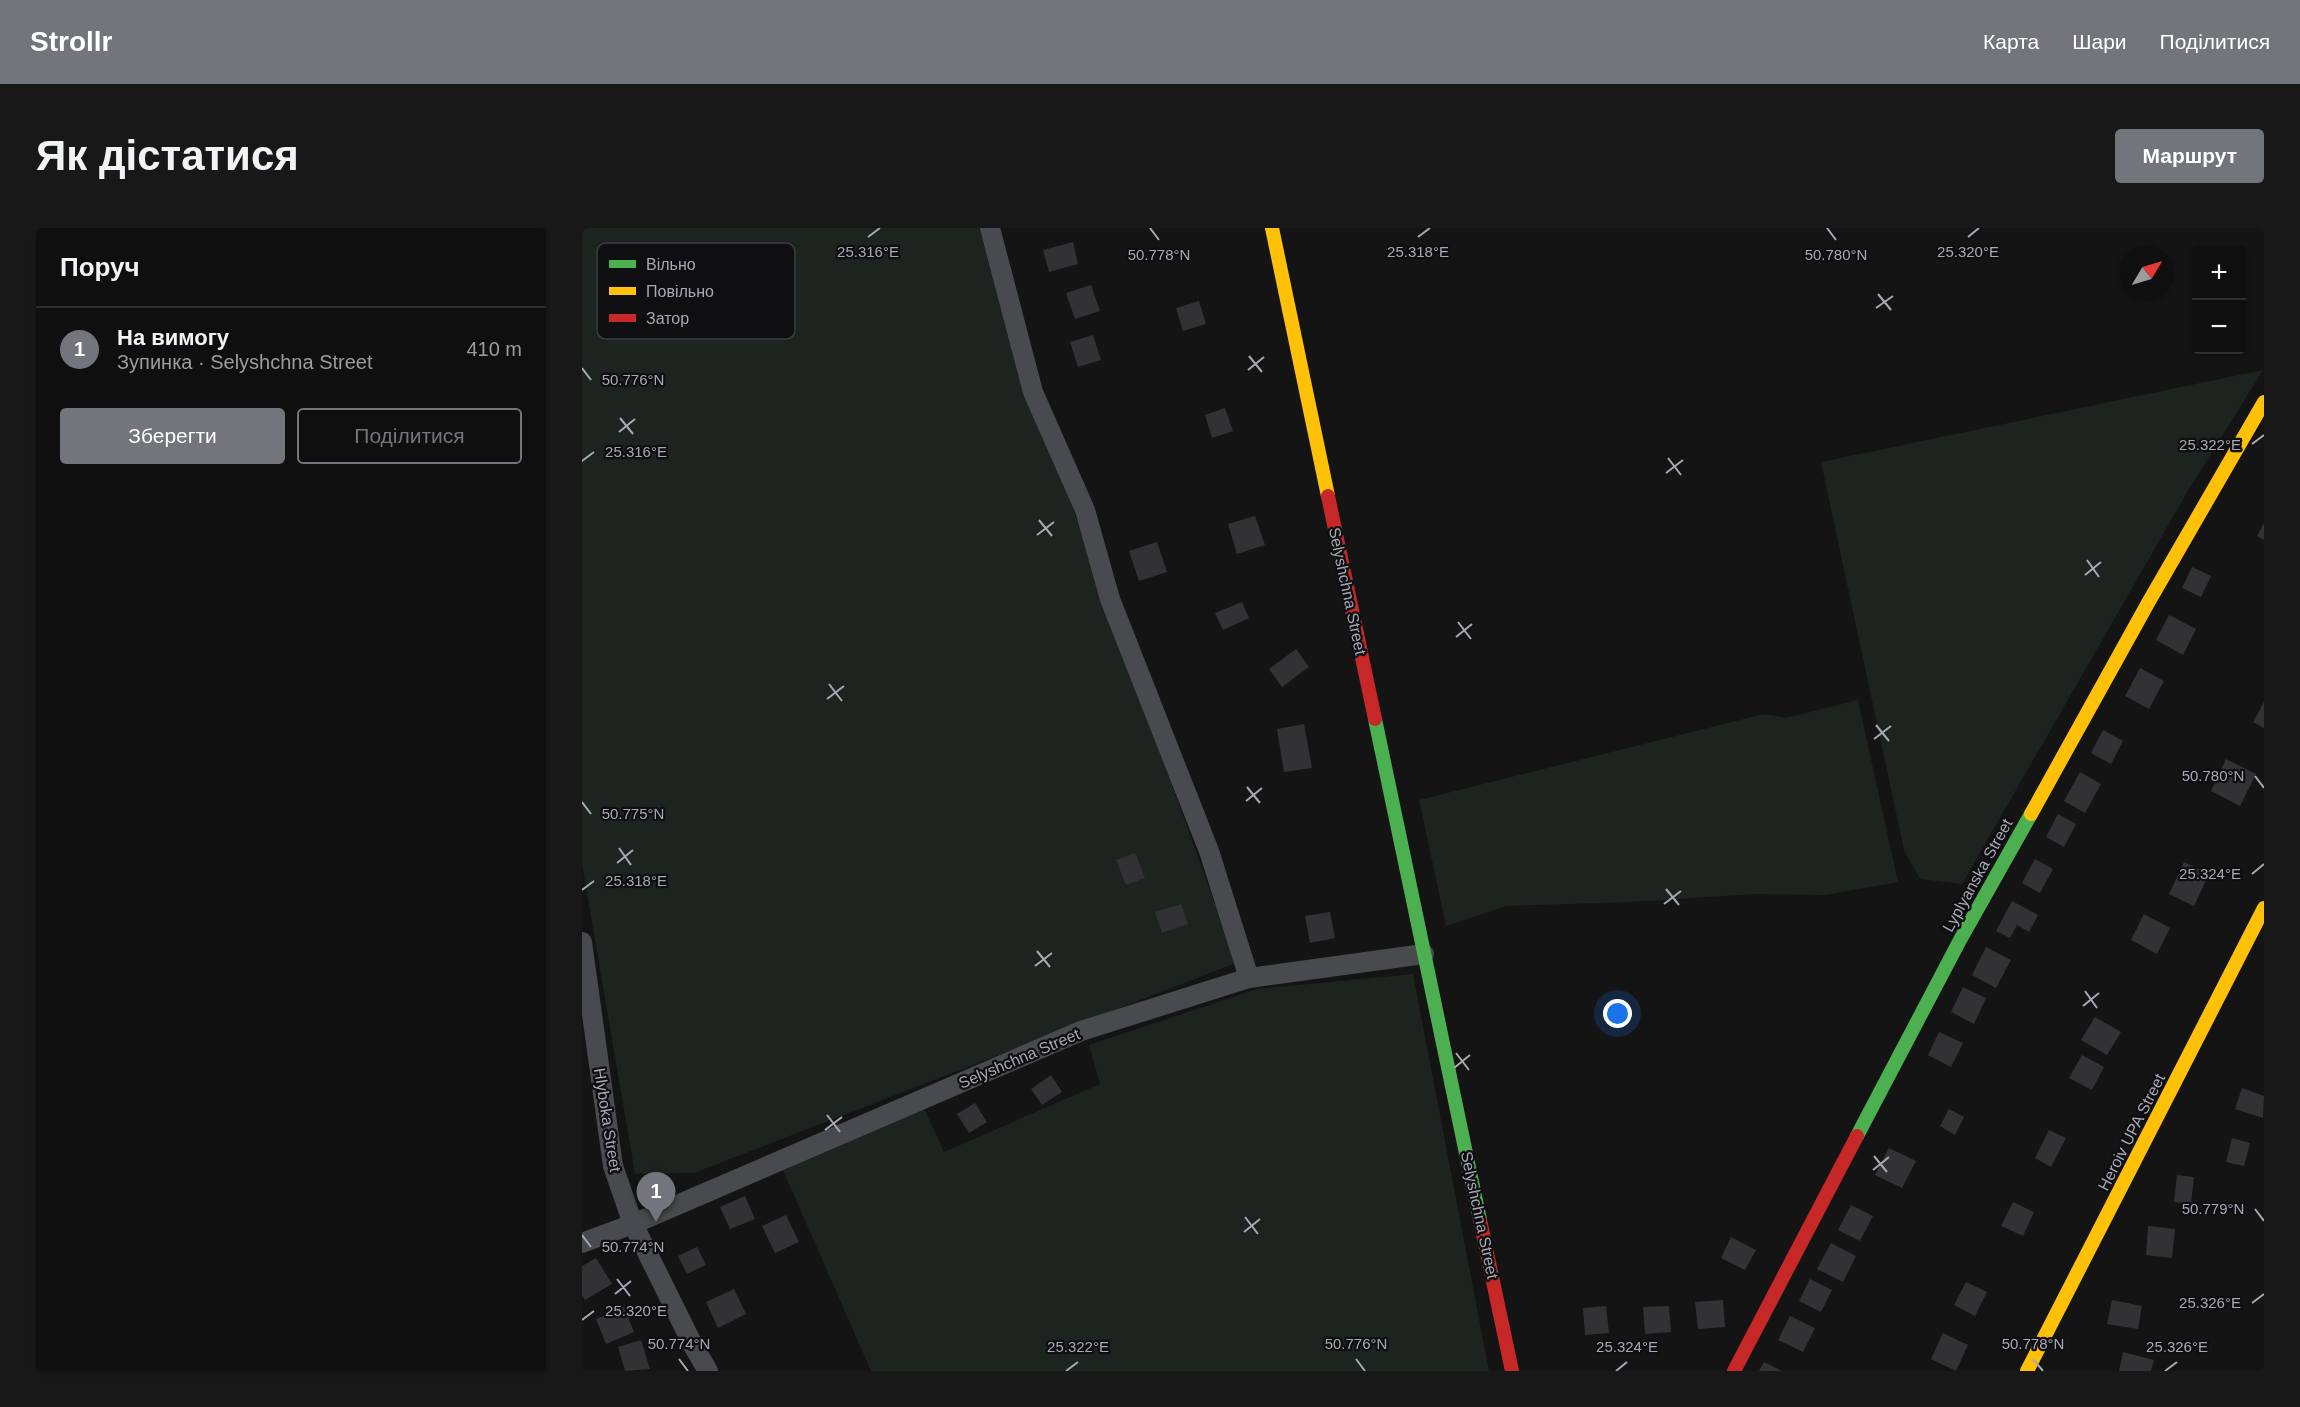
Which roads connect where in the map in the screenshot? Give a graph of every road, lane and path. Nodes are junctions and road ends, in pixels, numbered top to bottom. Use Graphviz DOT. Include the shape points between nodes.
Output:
graph roads {
  1 [pos="990,228"];
  2 [pos="1272,228"];
  3 [pos="2264,402"];
  4 [pos="2264,908"];
  5 [pos="582,942"];
  6 [pos="1424,954"];
  7 [pos="1249,978"];
  8 [pos="633,1224"];
  9 [pos="582,1243"];
  10 [pos="708,1371"];
  11 [pos="1512,1371"];
  12 [pos="1734,1371"];
  13 [pos="2027,1371"];
  1 -- 7 [label="street" via="1033,392 1085,510 1110,598 1209,851"];
  2 -- 6 [label="street, Selyshchna Street"];
  3 -- 12 [label="street, Lyplyanska Street" via="1965,930"];
  4 -- 13 [label="street, Heroiv UPA Street"];
  5 -- 8 [label="street, Hlyboka Street" via="613,1166"];
  6 -- 7 [label="street, Selyshchna Street"];
  6 -- 11 [label="street, Selyshchna Street"];
  7 -- 8 [label="street, Selyshchna Street" via="1081,1031"];
  8 -- 9 [label="street, Selyshchna Street"];
  8 -- 10 [label="street"];
}
